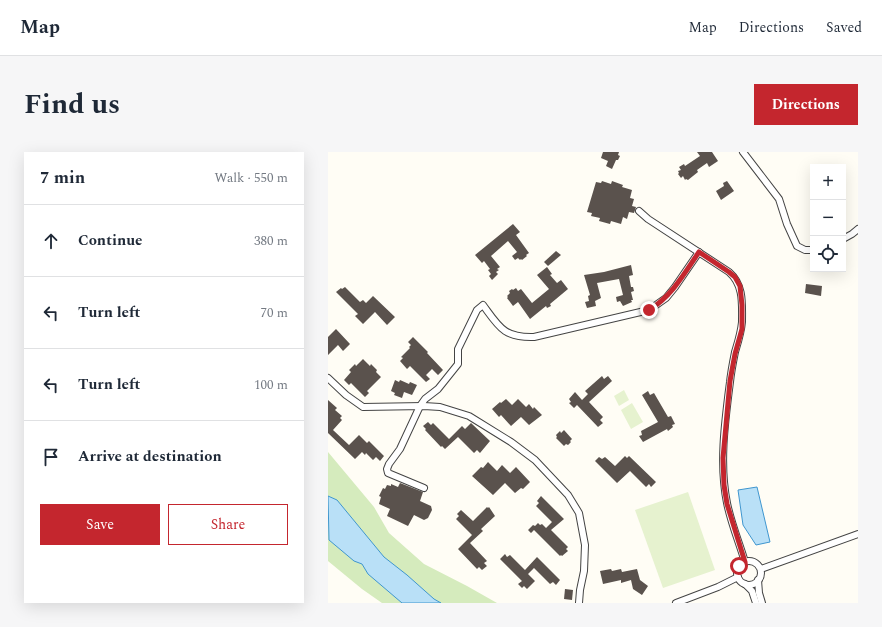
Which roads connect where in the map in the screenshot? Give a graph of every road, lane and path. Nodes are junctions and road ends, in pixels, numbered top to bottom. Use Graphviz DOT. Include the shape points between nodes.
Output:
graph roads {
  1 [pos="743,152"];
  2 [pos="639,211"];
  3 [pos="858,229"];
  4 [pos="846,237"];
  5 [pos="810,250"];
  6 [pos="699,252"];
  7 [pos="328,378"];
  8 [pos="420,406"];
  9 [pos="424,488"];
  10 [pos="858,534"];
  11 [pos="745,562"];
  12 [pos="760,569"];
  13 [pos="738,577"];
  14 [pos="758,580"];
  15 [pos="745,584"];
  16 [pos="580,603"];
  17 [pos="676,603"];
  18 [pos="756,603"];
  19 [pos="762,603"];
  1 -- 5 [label="street" via="779,199 797,246"];
  2 -- 6 [label="street"];
  3 -- 4 [label="street"];
  6 -- 8 [label="street" via="666,298 649,310 614,319 526,338 503,331 483,305 477,310 458,349 458,364"];
  6 -- 11 [label="street" via="729,272 740,286 742,329 730,381 723,458 727,504"];
  7 -- 8 [label="street" via="363,407"];
  8 -- 9 [label="street" via="400,449 387,469 388,473"];
  8 -- 16 [label="street" via="440,407 470,416 535,460 568,495 579,513 585,545"];
  10 -- 12 [label="street"];
  11 -- 12 [label="street" via="756,563"];
  11 -- 13 [label="street" via="738,570"];
  12 -- 14 [label="street"];
  13 -- 15 [label="street"];
  13 -- 17 [label="street"];
  14 -- 15 [label="street" via="754,584"];
  14 -- 19 [label="street"];
  15 -- 18 [label="street" via="752,591"];
}
